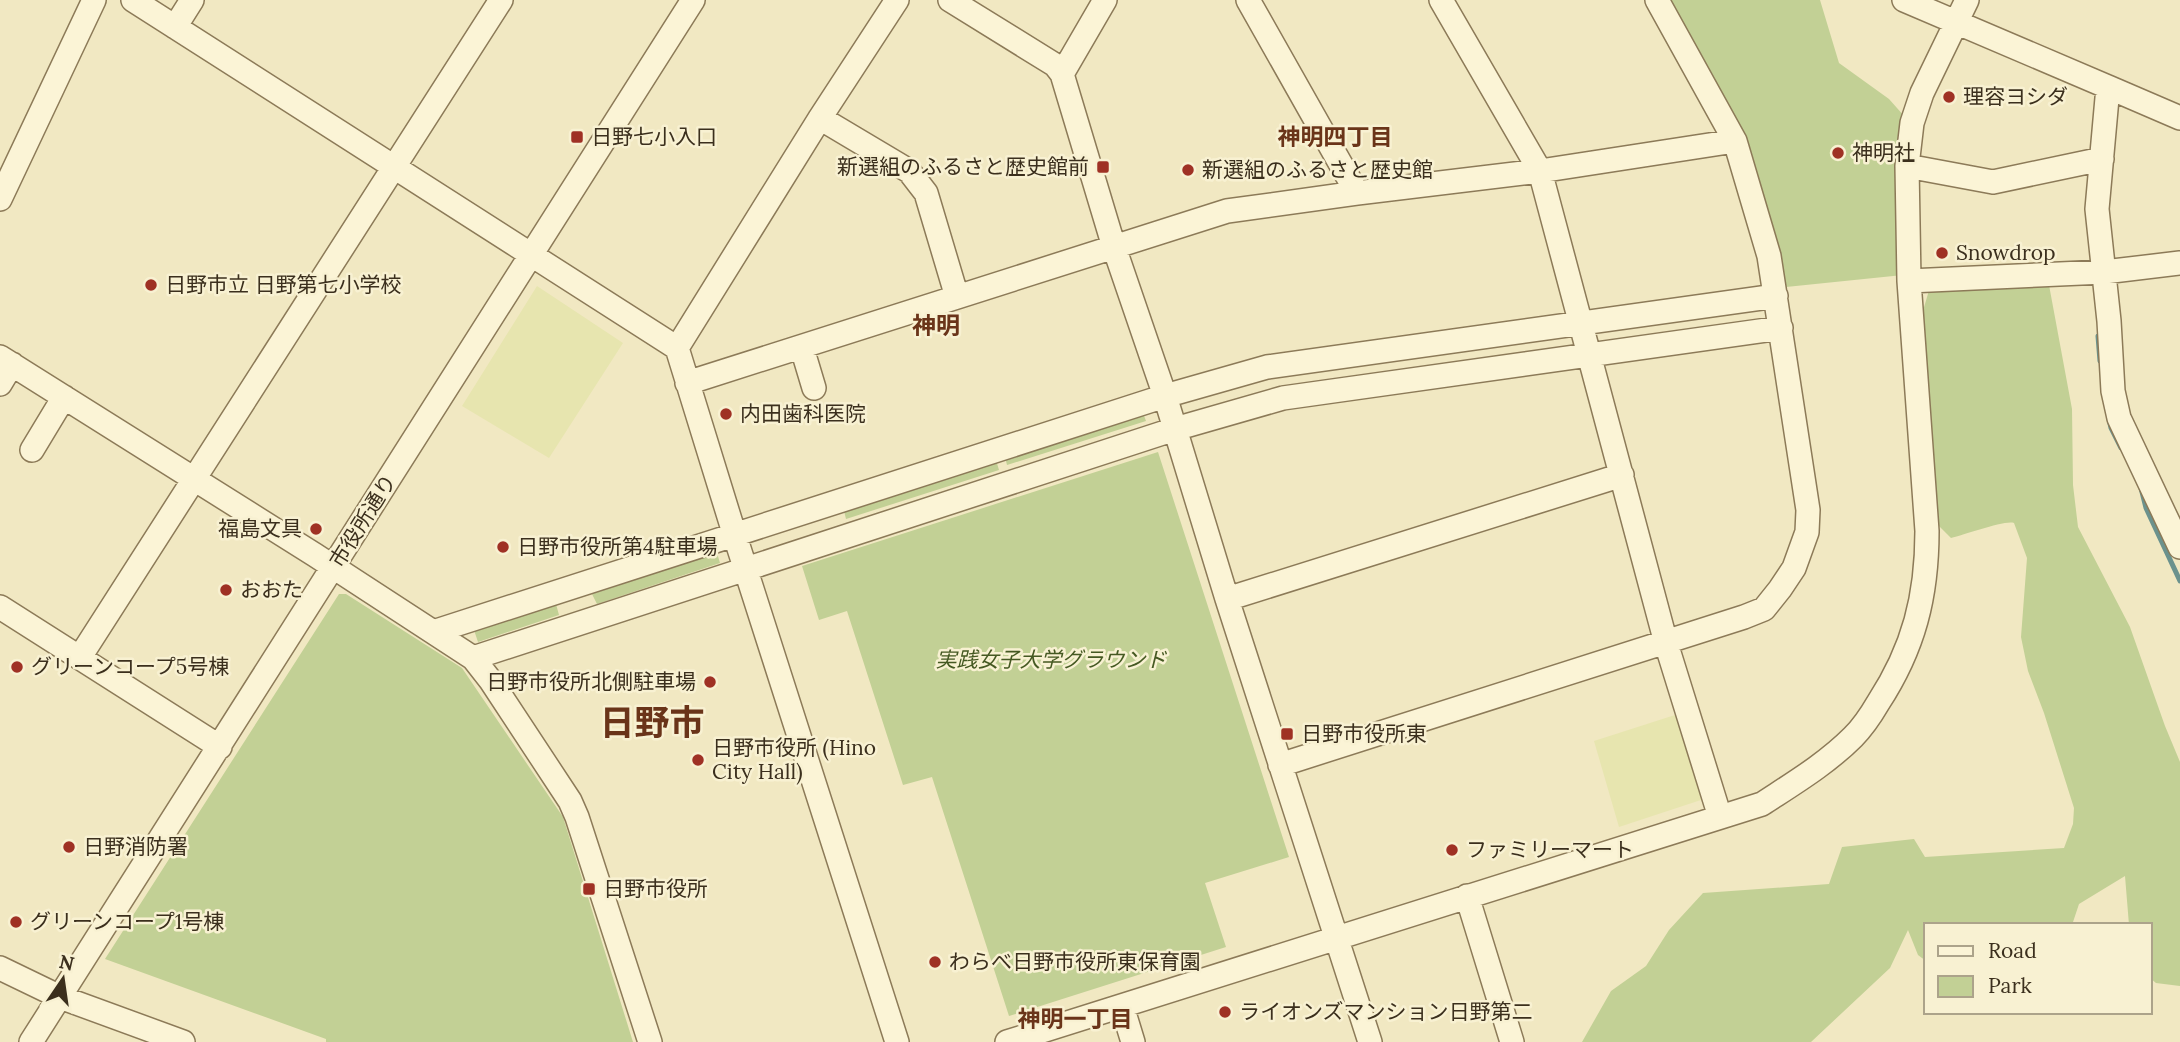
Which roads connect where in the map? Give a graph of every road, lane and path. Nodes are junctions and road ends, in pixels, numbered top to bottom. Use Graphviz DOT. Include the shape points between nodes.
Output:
graph roads {
  1 [pos="94,0"];
  2 [pos="133,0"];
  3 [pos="192,0"];
  4 [pos="501,0"];
  5 [pos="693,0"];
  6 [pos="897,0"];
  7 [pos="950,0"];
  8 [pos="1104,0"];
  9 [pos="1248,0"];
  10 [pos="1441,0"];
  11 [pos="1657,0"];
  12 [pos="1904,0"];
  13 [pos="1967,0"];
  14 [pos="1955,21"];
  15 [pos="175,27"];
  16 [pos="1062,74"];
  17 [pos="2108,87"];
  18 [pos="820,118"];
  19 [pos="2180,118"];
  20 [pos="1735,141"];
  21 [pos="2102,159"];
  22 [pos="1907,166"];
  23 [pos="393,167"];
  24 [pos="1540,171"];
  25 [pos="1357,193"];
  26 [pos="0,199"];
  27 [pos="1114,247"];
  28 [pos="532,255"];
  29 [pos="2180,263"];
  30 [pos="2104,272"];
  31 [pos="1909,281"];
  32 [pos="1776,296"];
  33 [pos="957,297"];
  34 [pos="1581,322"];
  35 [pos="1781,328"];
  36 [pos="677,348"];
  37 [pos="802,348"];
  38 [pos="1589,355"];
  39 [pos="6,361"];
  40 [pos="687,383"];
  41 [pos="0,384"];
  42 [pos="814,388"];
  43 [pos="1166,396"];
  44 [pos="64,397"];
  45 [pos="1175,429"];
  46 [pos="32,450"];
  47 [pos="1622,475"];
  48 [pos="194,479"];
  49 [pos="735,536"];
  50 [pos="2180,547"];
  51 [pos="334,567"];
  52 [pos="745,569"];
  53 [pos="1227,599"];
  54 [pos="0,607"];
  55 [pos="433,632"];
  56 [pos="1666,643"];
  57 [pos="80,657"];
  58 [pos="472,658"];
  59 [pos="220,747"];
  60 [pos="1280,765"];
  61 [pos="1720,817"];
  62 [pos="1467,896"];
  63 [pos="1337,939"];
  64 [pos="0,968"];
  65 [pos="60,997"];
  66 [pos="1122,1006"];
  67 [pos="31,1042"];
  68 [pos="183,1042"];
  69 [pos="650,1042"];
  70 [pos="897,1042"];
  71 [pos="1007,1042"];
  72 [pos="1133,1042"];
  73 [pos="1370,1042"];
  74 [pos="1511,1042"];
  1 -- 26 [label="street"];
  2 -- 15 [label="street"];
  3 -- 15 [label="street"];
  4 -- 23 [label="street"];
  5 -- 28 [label="street, 市役所通り"];
  6 -- 18 [label="street"];
  7 -- 16 [label="street" via="1055,65"];
  8 -- 16 [label="street"];
  9 -- 25 [label="street"];
  10 -- 24 [label="street"];
  11 -- 20 [label="street"];
  12 -- 14 [label="street"];
  13 -- 14 [label="street"];
  14 -- 17 [label="street"];
  14 -- 22 [label="street" via="1912,123"];
  15 -- 23 [label="street"];
  16 -- 27 [label="street"];
  17 -- 19 [label="street"];
  17 -- 21 [label="street"];
  18 -- 33 [label="street" via="909,171 926,193"];
  18 -- 36 [label="street"];
  20 -- 24 [label="street"];
  20 -- 32 [label="street"];
  21 -- 22 [label="street" via="1993,182"];
  21 -- 30 [label="street" via="2097,209"];
  22 -- 31 [label="street"];
  23 -- 28 [label="street"];
  23 -- 48 [label="street"];
  24 -- 25 [label="street"];
  24 -- 34 [label="street"];
  25 -- 27 [label="street" via="1227,211"];
  27 -- 33 [label="street"];
  27 -- 43 [label="street"];
  28 -- 36 [label="street"];
  28 -- 51 [label="street, 市役所通り"];
  29 -- 30 [label="street"];
  30 -- 31 [label="street"];
  30 -- 50 [label="street" via="2119,418"];
  31 -- 61 [label="street" via="1927,531 1924,587 1912,639 1891,684 1855,735 1834,755 1762,804"];
  32 -- 34 [label="street"];
  32 -- 35 [label="street"];
  33 -- 37 [label="street"];
  34 -- 38 [label="street"];
  34 -- 43 [label="street" via="1267,367"];
  35 -- 38 [label="street"];
  35 -- 56 [label="street" via="1808,510 1807,532 1794,568 1764,609"];
  36 -- 40 [label="street"];
  37 -- 40 [label="street"];
  37 -- 42 [label="street"];
  38 -- 45 [label="street" via="1283,398"];
  38 -- 47 [label="street"];
  39 -- 41 [label="street"];
  39 -- 44 [label="street"];
  40 -- 49 [label="street"];
  43 -- 45 [label="street"];
  43 -- 49 [label="street"];
  44 -- 46 [label="street"];
  44 -- 48 [label="street"];
  45 -- 52 [label="street"];
  45 -- 53 [label="street"];
  47 -- 53 [label="street"];
  47 -- 56 [label="street"];
  48 -- 51 [label="street"];
  48 -- 57 [label="street"];
  49 -- 52 [label="street"];
  49 -- 55 [label="street"];
  51 -- 55 [label="street"];
  51 -- 59 [label="street, 市役所通り"];
  52 -- 58 [label="street"];
  52 -- 70 [label="street"];
  53 -- 60 [label="street"];
  54 -- 57 [label="street"];
  55 -- 58 [label="street"];
  56 -- 60 [label="street"];
  56 -- 61 [label="street"];
  57 -- 59 [label="street"];
  58 -- 69 [label="street" via="574,809"];
  59 -- 65 [label="street, 市役所通り"];
  60 -- 63 [label="street"];
  61 -- 62 [label="street"];
  62 -- 63 [label="street"];
  62 -- 74 [label="street"];
  63 -- 66 [label="street"];
  63 -- 73 [label="street"];
  64 -- 65 [label="street"];
  65 -- 67 [label="street, 市役所通り"];
  65 -- 68 [label="street"];
  66 -- 71 [label="street"];
  66 -- 72 [label="street"];
}
